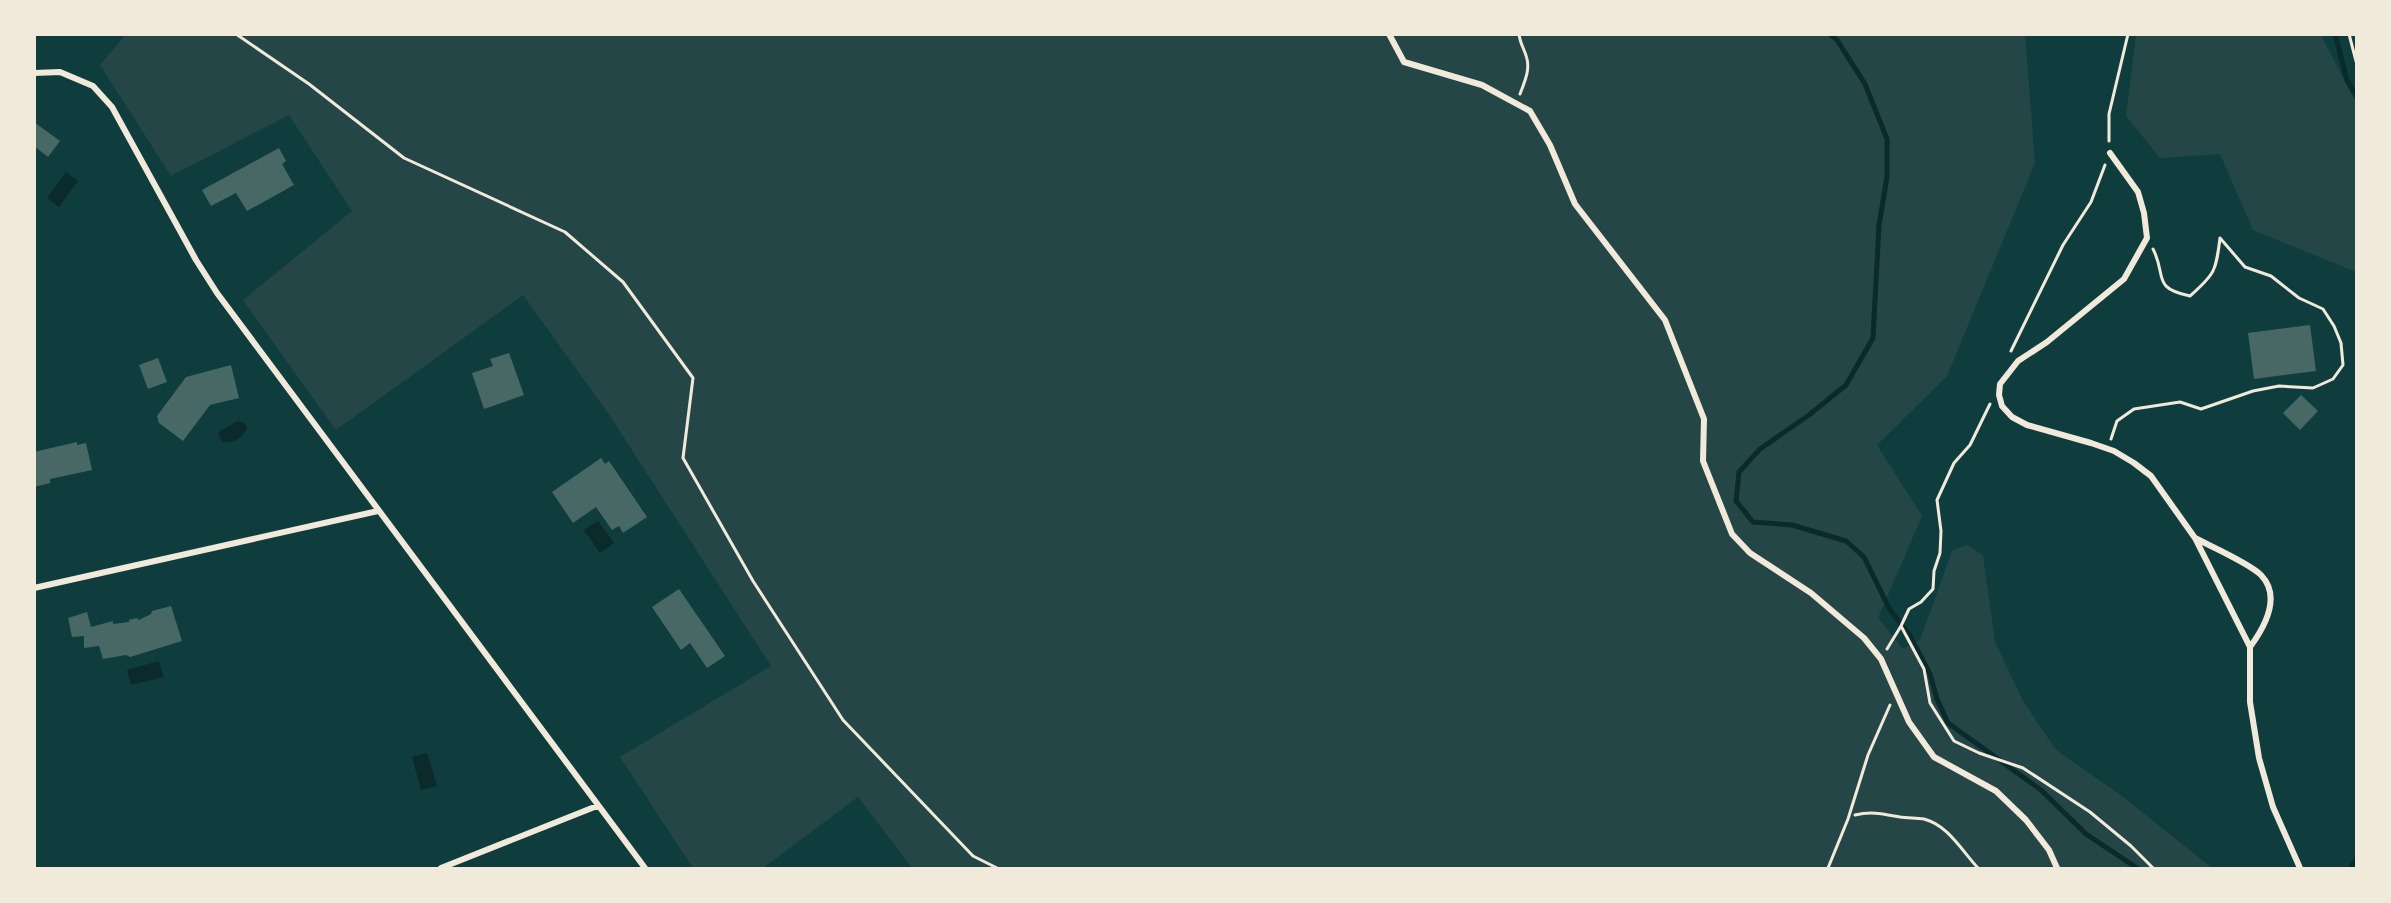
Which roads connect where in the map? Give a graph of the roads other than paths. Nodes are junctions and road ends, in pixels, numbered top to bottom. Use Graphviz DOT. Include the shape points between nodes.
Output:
graph roads {
  1 [pos="1389,34"];
  2 [pos="34,73"];
  3 [pos="2110,153"];
  4 [pos="378,511"];
  5 [pos="2195,538"];
  6 [pos="34,588"];
  7 [pos="2250,647"];
  8 [pos="597,806"];
  9 [pos="441,868"];
  10 [pos="645,868"];
  11 [pos="2057,868"];
  12 [pos="2300,868"];
  1 -- 11 [label="street" via="1404,62 1482,85 1530,111 1575,204 1665,320 1704,419 1703,461 1732,534 1750,553 1811,593 1864,638 1881,659 1909,722 1934,757 1996,791 2026,820 2049,850"];
  2 -- 4 [label="street" via="60,72 93,86 112,107 217,293"];
  3 -- 5 [label="street" via="2139,192 2147,238 2124,279 2018,361 2000,384 2002,406 2027,425 2070,435 2134,462 2151,476"];
  4 -- 6 [label="street"];
  4 -- 8 [label="street"];
  5 -- 7 [label="street"];
  5 -- 7 [label="street" via="2261,575 2269,588 2270,610"];
  7 -- 12 [label="street" via="2250,702 2259,758 2273,807"];
  8 -- 9 [label="street"];
  8 -- 10 [label="street"];
}
